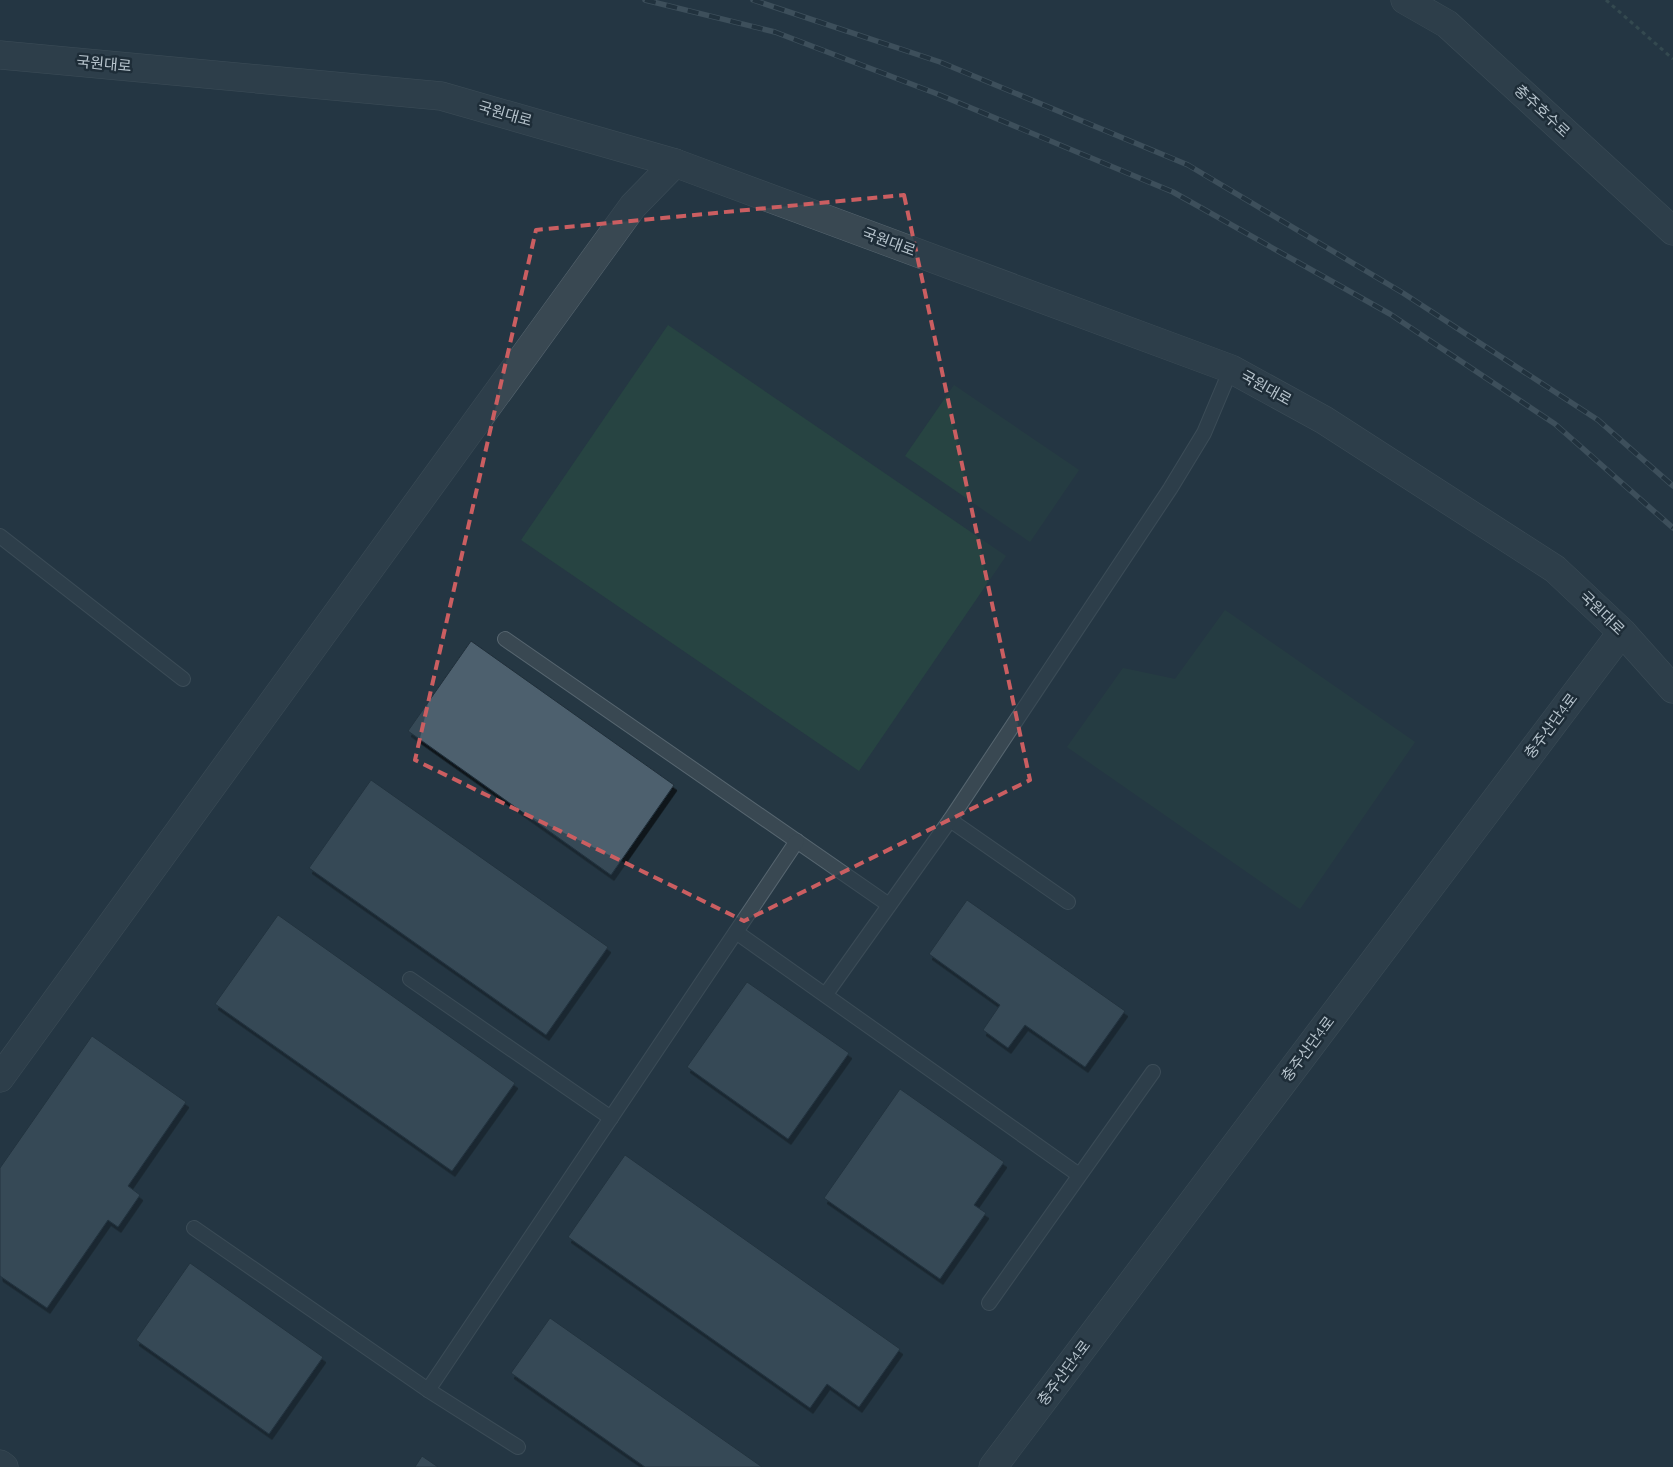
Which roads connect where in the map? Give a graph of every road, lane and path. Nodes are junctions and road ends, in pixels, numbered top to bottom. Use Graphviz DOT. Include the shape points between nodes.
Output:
graph roads {
  1 [pos="1405,0"];
  2 [pos="1606,0"];
  3 [pos="1673,59"];
  4 [pos="3,60"];
  5 [pos="675,163"];
  6 [pos="1673,231"];
  7 [pos="1231,369"];
  8 [pos="0,536"];
  9 [pos="1622,632"];
  10 [pos="505,639"];
  11 [pos="183,679"];
  12 [pos="1673,689"];
  13 [pos="950,820"];
  14 [pos="797,841"];
  15 [pos="1068,902"];
  16 [pos="889,905"];
  17 [pos="736,932"];
  18 [pos="410,979"];
  19 [pos="826,994"];
  20 [pos="1153,1072"];
  21 [pos="0,1078"];
  22 [pos="611,1118"];
  23 [pos="1079,1175"];
  24 [pos="194,1228"];
  25 [pos="989,1303"];
  26 [pos="428,1390"];
  27 [pos="518,1447"];
  28 [pos="0,1464"];
  29 [pos="4,1467"];
  30 [pos="993,1467"];
  1 -- 6 [label="street, 충주호수로" via="1447,24"];
  2 -- 3 [label="path"];
  4 -- 5 [label="street, 국원대로" via="441,96"];
  5 -- 7 [label="street, 국원대로"];
  5 -- 21 [label="street" via="633,206"];
  7 -- 9 [label="street, 국원대로" via="1324,420 1555,569"];
  7 -- 13 [label="lane" via="1204,433 1170,489"];
  8 -- 11 [label="lane"];
  9 -- 12 [label="street, 국원대로"];
  9 -- 30 [label="street, 충주산단4로"];
  10 -- 14 [label="lane"];
  13 -- 15 [label="lane"];
  13 -- 16 [label="lane"];
  14 -- 16 [label="lane"];
  14 -- 17 [label="lane"];
  16 -- 19 [label="lane"];
  17 -- 19 [label="lane"];
  17 -- 22 [label="lane"];
  18 -- 22 [label="lane"];
  19 -- 23 [label="lane"];
  20 -- 23 [label="lane"];
  22 -- 26 [label="lane"];
  23 -- 25 [label="lane"];
  24 -- 26 [label="lane"];
  26 -- 27 [label="lane"];
  28 -- 29 [label="street"];
}
